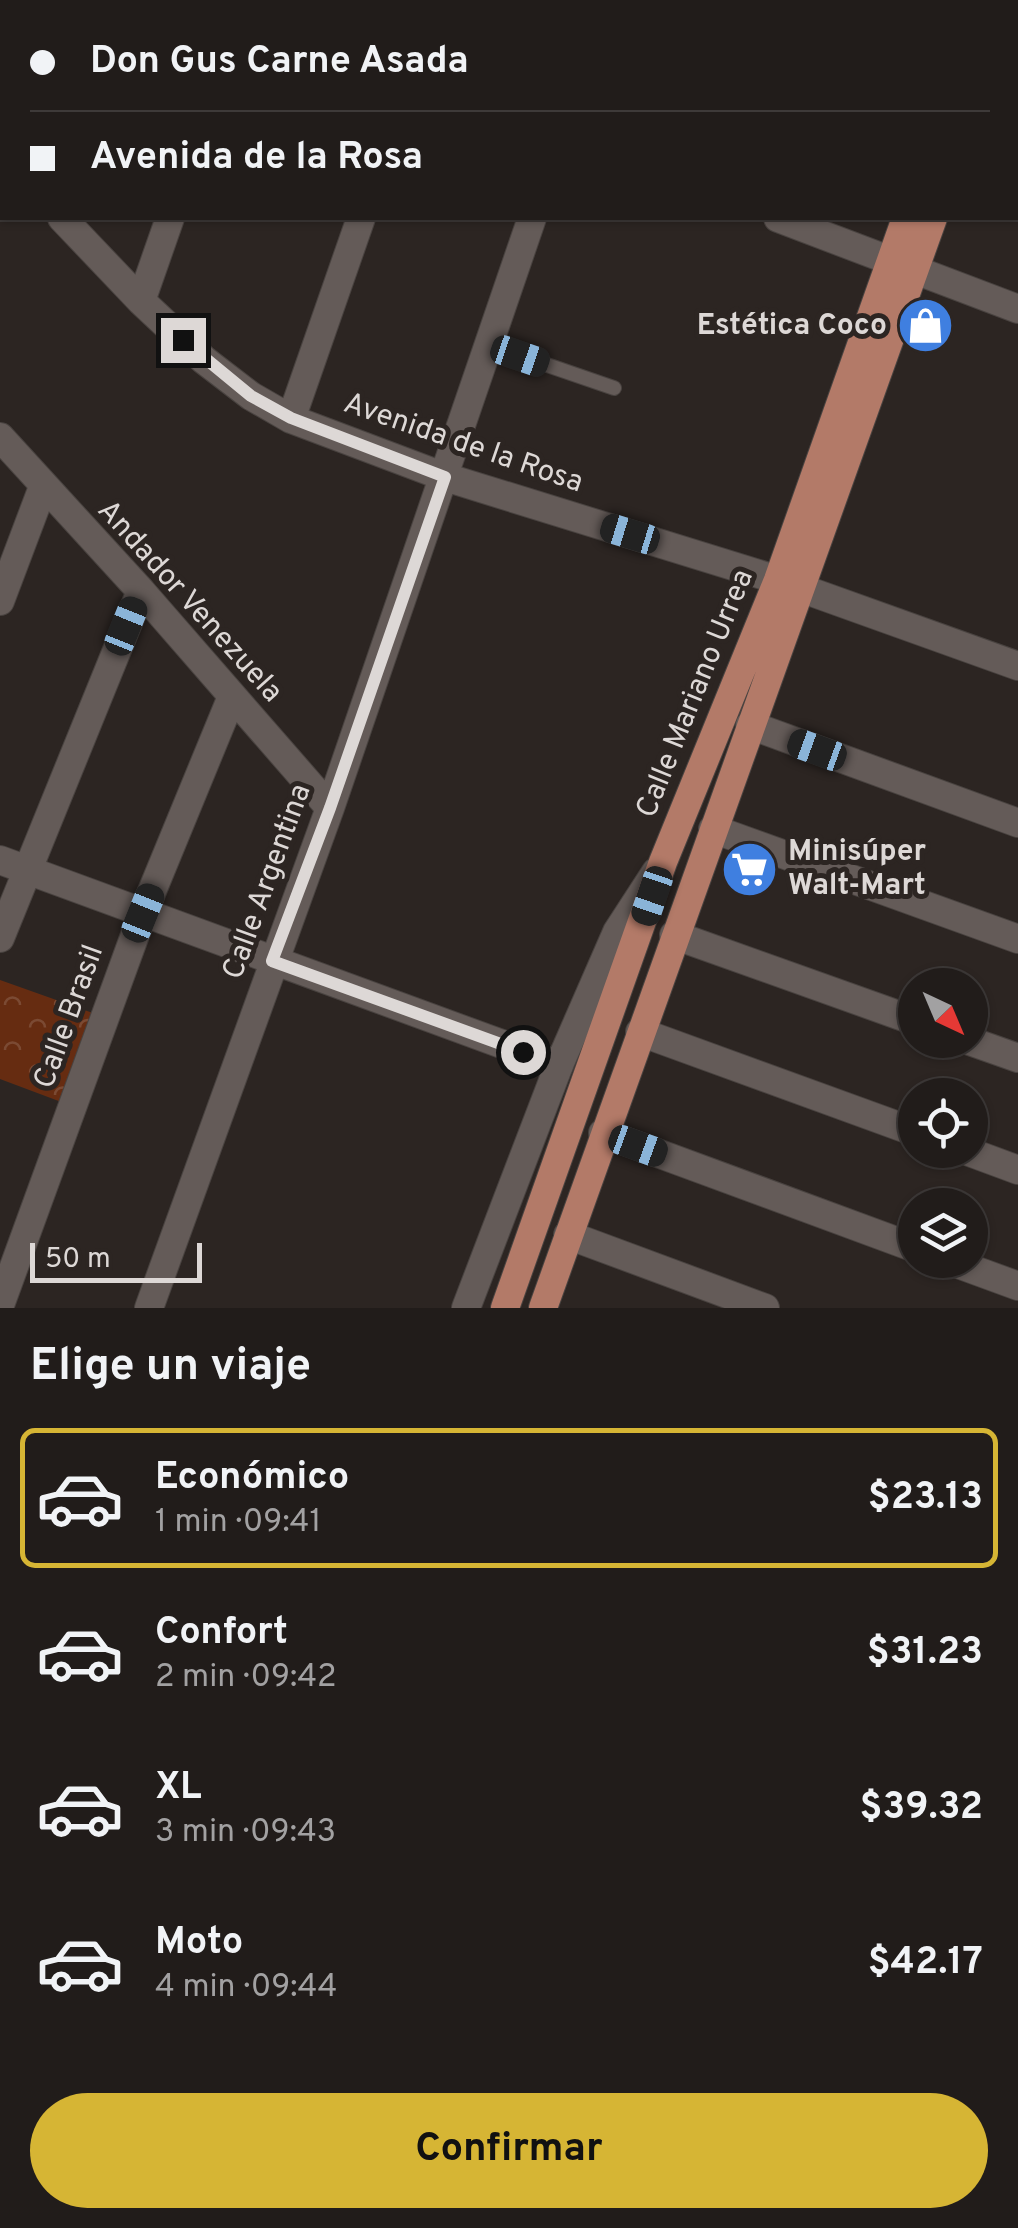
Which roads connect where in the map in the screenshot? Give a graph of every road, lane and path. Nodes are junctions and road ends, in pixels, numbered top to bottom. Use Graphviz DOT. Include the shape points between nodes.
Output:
graph roads {
  1 [pos="64,220"];
  2 [pos="169,220"];
  3 [pos="360,220"];
  4 [pos="531,220"];
  5 [pos="783,220"];
  6 [pos="906,220"];
  7 [pos="931,220"];
  8 [pos="903,264"];
  9 [pos="141,301"];
  10 [pos="1018,310"];
  11 [pos="490,345"];
  12 [pos="614,388"];
  13 [pos="291,418"];
  14 [pos="0,437"];
  15 [pos="445,477"];
  16 [pos="43,487"];
  17 [pos="788,585"];
  18 [pos="140,591"];
  19 [pos="0,601"];
  20 [pos="1018,666"];
  21 [pos="232,698"];
  22 [pos="750,725"];
  23 [pos="330,808"];
  24 [pos="1018,822"];
  25 [pos="712,829"];
  26 [pos="663,862"];
  27 [pos="13,865"];
  28 [pos="143,913"];
  29 [pos="674,935"];
  30 [pos="0,938"];
  31 [pos="1018,939"];
  32 [pos="272,961"];
  33 [pos="898,1016"];
  34 [pos="640,1032"];
  35 [pos="988,1047"];
  36 [pos="1018,1058"];
  37 [pos="559,1065"];
  38 [pos="898,1126"];
  39 [pos="603,1133"];
  40 [pos="988,1159"];
  41 [pos="1018,1170"];
  42 [pos="568,1235"];
  43 [pos="898,1242"];
  44 [pos="988,1275"];
  45 [pos="1018,1286"];
  46 [pos="0,1305"];
  47 [pos="149,1308"];
  48 [pos="466,1308"];
  49 [pos="505,1308"];
  50 [pos="543,1308"];
  51 [pos="765,1308"];
  1 -- 9 [label="street, Avenida de la Rosa"];
  2 -- 9 [label="street"];
  3 -- 13 [label="street"];
  4 -- 11 [label="street, Calle Argentina"];
  5 -- 8 [label="street"];
  6 -- 8 [label="main road, Calle Mariano Urrea"];
  7 -- 8 [label="main road, Calle Mariano Urrea"];
  8 -- 10 [label="street"];
  8 -- 17 [label="main road, Calle Mariano Urrea"];
  9 -- 13 [label="street, Avenida de la Rosa" via="204,360"];
  11 -- 12 [label="lane"];
  11 -- 15 [label="street, Calle Argentina"];
  13 -- 15 [label="street, Avenida de la Rosa"];
  14 -- 16 [label="street, Andador Venezuela"];
  15 -- 17 [label="street, Avenida de la Rosa"];
  15 -- 23 [label="street, Calle Argentina"];
  16 -- 18 [label="street, Andador Venezuela"];
  16 -- 19 [label="street"];
  17 -- 20 [label="street, Avenida de la Rosa"];
  17 -- 22 [label="main road, Calle Mariano Urrea"];
  17 -- 26 [label="main road, Calle Mariano Urrea"];
  18 -- 21 [label="street, Andador Venezuela"];
  18 -- 27 [label="street"];
  21 -- 23 [label="street, Andador Venezuela"];
  21 -- 28 [label="street, Calle Brasil"];
  22 -- 24 [label="street"];
  22 -- 25 [label="main road, Calle Mariano Urrea"];
  23 -- 32 [label="street, Calle Argentina"];
  25 -- 29 [label="main road, Calle Mariano Urrea"];
  25 -- 31 [label="street"];
  26 -- 37 [label="street" via="617,932"];
  26 -- 49 [label="main road, Calle Mariano Urrea"];
  27 -- 28 [label="street"];
  27 -- 30 [label="street"];
  28 -- 32 [label="street"];
  28 -- 46 [label="street, Calle Brasil"];
  29 -- 33 [label="street"];
  29 -- 34 [label="main road, Calle Mariano Urrea"];
  32 -- 37 [label="street"];
  32 -- 47 [label="street, Calle Argentina"];
  34 -- 38 [label="street"];
  34 -- 39 [label="main road, Calle Mariano Urrea"];
  35 -- 36 [label="street"];
  37 -- 48 [label="street"];
  39 -- 42 [label="main road, Calle Mariano Urrea"];
  39 -- 43 [label="street"];
  40 -- 41 [label="street"];
  42 -- 50 [label="main road, Calle Mariano Urrea"];
  42 -- 51 [label="street"];
  44 -- 45 [label="street"];
}
